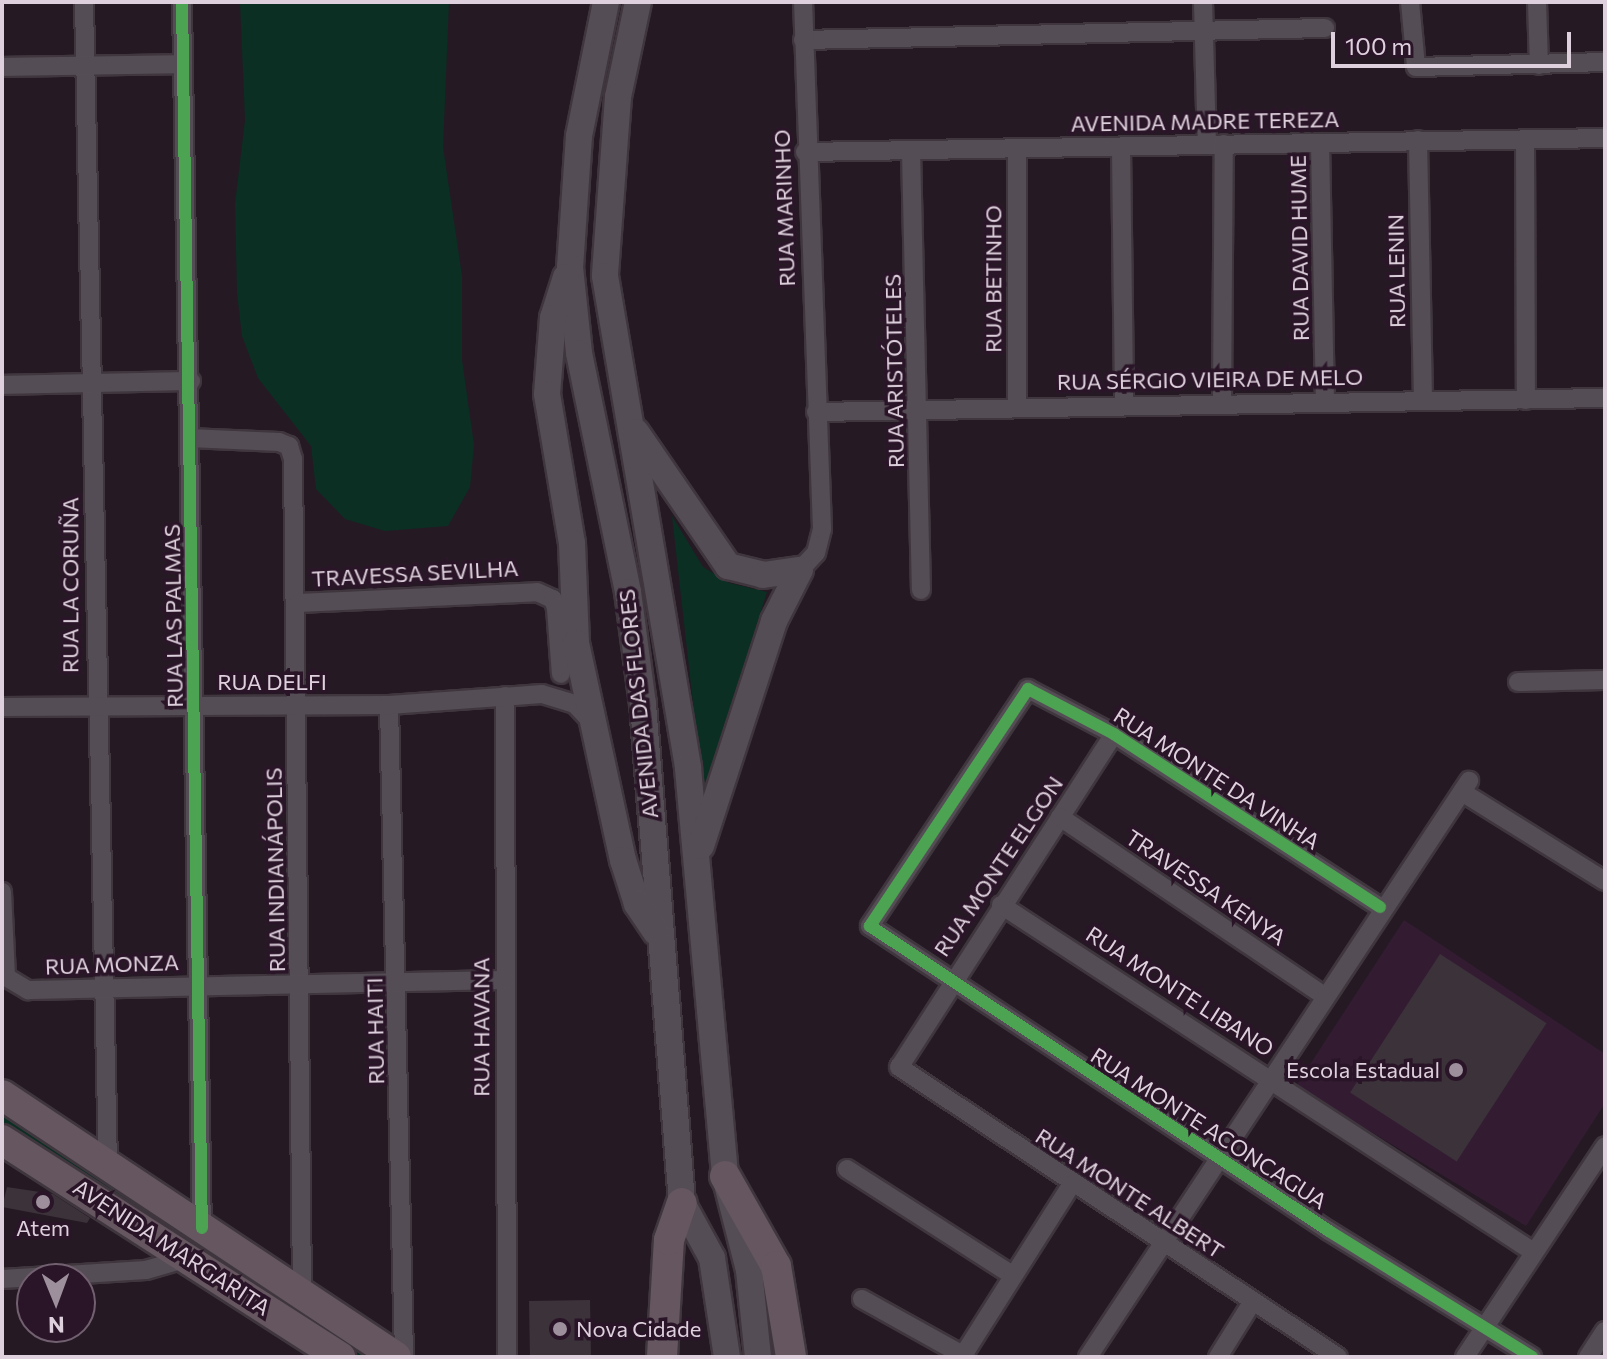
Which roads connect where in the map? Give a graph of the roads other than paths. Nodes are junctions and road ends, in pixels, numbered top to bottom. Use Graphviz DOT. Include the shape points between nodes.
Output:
graph roads {
  1 [pos="84,2"];
  2 [pos="182,2"];
  3 [pos="606,2"];
  4 [pos="638,2"];
  5 [pos="803,2"];
  6 [pos="1203,2"];
  7 [pos="1410,2"];
  8 [pos="1537,2"];
  9 [pos="1325,28"];
  10 [pos="1203,31"];
  11 [pos="803,40"];
  12 [pos="1605,62"];
  13 [pos="183,64"];
  14 [pos="86,65"];
  15 [pos="1539,65"];
  16 [pos="2,67"];
  17 [pos="1605,138"];
  18 [pos="1525,139"];
  19 [pos="1418,140"];
  20 [pos="1320,143"];
  21 [pos="1216,145"];
  22 [pos="1121,147"];
  23 [pos="1017,150"];
  24 [pos="911,151"];
  25 [pos="805,152"];
  26 [pos="570,267"];
  27 [pos="191,381"];
  28 [pos="2,385"];
  29 [pos="94,385"];
  30 [pos="1605,398"];
  31 [pos="1325,399"];
  32 [pos="1423,400"];
  33 [pos="1526,400"];
  34 [pos="1222,401"];
  35 [pos="1124,405"];
  36 [pos="1017,407"];
  37 [pos="624,411"];
  38 [pos="920,411"];
  39 [pos="816,412"];
  40 [pos="189,438"];
  41 [pos="800,570"];
  42 [pos="921,590"];
  43 [pos="298,603"];
  44 [pos="576,643"];
  45 [pos="561,674"];
  46 [pos="1605,680"];
  47 [pos="1518,682"];
  48 [pos="542,694"];
  49 [pos="505,696"];
  50 [pos="94,705"];
  51 [pos="389,705"];
  52 [pos="195,706"];
  53 [pos="298,706"];
  54 [pos="2,707"];
  55 [pos="591,721"];
  56 [pos="1114,734"];
  57 [pos="1060,817"];
  58 [pos="698,853"];
  59 [pos="1605,881"];
  60 [pos="2,892"];
  61 [pos="1001,905"];
  62 [pos="1380,907"];
  63 [pos="870,926"];
  64 [pos="658,935"];
  65 [pos="505,980"];
  66 [pos="398,981"];
  67 [pos="300,982"];
  68 [pos="949,983"];
  69 [pos="201,985"];
  70 [pos="100,987"];
  71 [pos="1324,996"];
  72 [pos="899,1067"];
  73 [pos="1271,1078"];
  74 [pos="2,1095"];
  75 [pos="2,1140"];
  76 [pos="1605,1146"];
  77 [pos="1218,1157"];
  78 [pos="17,1158"];
  79 [pos="108,1168"];
  80 [pos="847,1169"];
  81 [pos="725,1176"];
  82 [pos="1071,1185"];
  83 [pos="682,1203"];
  84 [pos="202,1228"];
  85 [pos="1164,1243"];
  86 [pos="1532,1251"];
  87 [pos="188,1258"];
  88 [pos="1012,1275"];
  89 [pos="2,1279"];
  90 [pos="302,1295"];
  91 [pos="862,1299"];
  92 [pos="1253,1301"];
  93 [pos="1484,1328"];
  94 [pos="1605,1331"];
  95 [pos="964,1356"];
  96 [pos="340,1357"];
  97 [pos="396,1357"];
  98 [pos="404,1357"];
  99 [pos="507,1357"];
  100 [pos="662,1357"];
  101 [pos="727,1357"];
  102 [pos="758,1357"];
  103 [pos="791,1357"];
  104 [pos="1088,1357"];
  105 [pos="1218,1357"];
  106 [pos="1338,1357"];
  107 [pos="1465,1357"];
  108 [pos="1532,1357"];
  109 [pos="1588,1357"];
  1 -- 14 [label="street, RUA LA CORUÑA"];
  2 -- 13 [label="street, RUA LAS PALMAS"];
  3 -- 26 [label="main road, AVENIDA DAS FLORES" via="579,136"];
  4 -- 37 [label="main road, AVENIDA DAS FLORES" via="618,97 604,240"];
  5 -- 11 [label="street, RUA MARINHO"];
  6 -- 10 [label="street"];
  7 -- 15 [label="street" via="1416,67"];
  8 -- 15 [label="street"];
  9 -- 10 [label="street"];
  10 -- 11 [label="street"];
  10 -- 21 [label="street"];
  11 -- 25 [label="street, RUA MARINHO"];
  12 -- 15 [label="street"];
  13 -- 14 [label="street"];
  13 -- 27 [label="street, RUA LAS PALMAS"];
  14 -- 16 [label="street"];
  14 -- 29 [label="street, RUA LA CORUÑA"];
  17 -- 18 [label="street, AVENIDA MADRE TEREZA"];
  18 -- 19 [label="street, AVENIDA MADRE TEREZA"];
  18 -- 33 [label="street"];
  19 -- 20 [label="street, AVENIDA MADRE TEREZA"];
  19 -- 32 [label="street, RUA LENIN"];
  20 -- 21 [label="street, AVENIDA MADRE TEREZA"];
  20 -- 31 [label="street, RUA DAVID HUME"];
  21 -- 22 [label="street, AVENIDA MADRE TEREZA"];
  21 -- 34 [label="street"];
  22 -- 23 [label="street, AVENIDA MADRE TEREZA"];
  22 -- 35 [label="street"];
  23 -- 24 [label="street, AVENIDA MADRE TEREZA"];
  23 -- 36 [label="street, RUA BETINHO"];
  24 -- 25 [label="street, AVENIDA MADRE TEREZA"];
  24 -- 38 [label="street, RUA ARISTÓTELES"];
  25 -- 39 [label="street, RUA MARINHO"];
  26 -- 44 [label="main road" via="553,318 547,394 572,543"];
  26 -- 64 [label="main road, AVENIDA DAS FLORES" via="591,425 637,662"];
  27 -- 29 [label="street"];
  27 -- 40 [label="street, RUA LAS PALMAS"];
  28 -- 29 [label="street"];
  29 -- 50 [label="street, RUA LA CORUÑA"];
  30 -- 33 [label="street, RUA SÉRGIO VIEIRA DE MELO"];
  31 -- 32 [label="street, RUA SÉRGIO VIEIRA DE MELO"];
  31 -- 34 [label="street, RUA SÉRGIO VIEIRA DE MELO"];
  32 -- 33 [label="street, RUA SÉRGIO VIEIRA DE MELO"];
  34 -- 35 [label="street, RUA SÉRGIO VIEIRA DE MELO"];
  35 -- 36 [label="street, RUA SÉRGIO VIEIRA DE MELO"];
  36 -- 38 [label="street, RUA SÉRGIO VIEIRA DE MELO"];
  37 -- 41 [label="main road" via="728,566 763,575"];
  37 -- 58 [label="main road, AVENIDA DAS FLORES" via="650,519"];
  38 -- 39 [label="street, RUA SÉRGIO VIEIRA DE MELO"];
  38 -- 42 [label="street, RUA ARISTÓTELES"];
  39 -- 41 [label="street" via="822,529 816,553"];
  40 -- 43 [label="street, RUA INDIANÁPOLIS" via="289,446"];
  40 -- 52 [label="street, RUA LAS PALMAS"];
  41 -- 58 [label="main road" via="770,632"];
  43 -- 45 [label="street, TRAVESSA SEVILHA" via="537,592 556,608"];
  43 -- 53 [label="street, RUA INDIANÁPOLIS"];
  44 -- 45 [label="street"];
  44 -- 55 [label="main road"];
  45 -- 48 [label="street"];
  46 -- 47 [label="street"];
  48 -- 49 [label="street, RUA DELFI"];
  48 -- 55 [label="street, RUA DELFI" via="575,704"];
  49 -- 51 [label="street, RUA DELFI"];
  49 -- 65 [label="street, RUA HAVANA"];
  50 -- 52 [label="street, RUA DELFI"];
  50 -- 54 [label="street, RUA DELFI"];
  50 -- 70 [label="street, RUA LA CORUÑA"];
  51 -- 53 [label="street, RUA DELFI"];
  51 -- 66 [label="street, RUA HAITI"];
  52 -- 53 [label="street, RUA DELFI"];
  52 -- 69 [label="street, RUA LAS PALMAS"];
  53 -- 67 [label="street, RUA INDIANÁPOLIS"];
  55 -- 64 [label="main road" via="623,860 637,904"];
  56 -- 57 [label="street, RUA MONTE ELGON"];
  56 -- 62 [label="street, RUA MONTE DA VINHA"];
  56 -- 63 [label="street, RUA MONTE DA VINHA" via="1028,689"];
  57 -- 61 [label="street, RUA MONTE ELGON"];
  57 -- 71 [label="street, TRAVESSA KENYA"];
  58 -- 81 [label="main road, AVENIDA DAS FLORES"];
  59 -- 62 [label="street" via="1466,786"];
  60 -- 70 [label="street, RUA MONZA" via="10,984 28,990"];
  61 -- 68 [label="street, RUA MONTE ELGON"];
  61 -- 73 [label="street, RUA MONTE LIBANO"];
  62 -- 71 [label="street"];
  63 -- 68 [label="street, RUA MONTE ACONCAGUA"];
  64 -- 83 [label="main road, AVENIDA DAS FLORES"];
  65 -- 66 [label="street, RUA MONZA"];
  65 -- 99 [label="street, RUA HAVANA"];
  66 -- 67 [label="street, RUA MONZA"];
  66 -- 98 [label="street, RUA HAITI"];
  67 -- 69 [label="street, RUA MONZA"];
  67 -- 90 [label="street, RUA INDIANÁPOLIS"];
  68 -- 72 [label="street, RUA MONTE ELGON"];
  68 -- 77 [label="street, RUA MONTE ACONCAGUA"];
  69 -- 70 [label="street, RUA MONZA"];
  69 -- 84 [label="street, RUA LAS PALMAS"];
  70 -- 79 [label="street, RUA LA CORUÑA"];
  71 -- 73 [label="street"];
  72 -- 82 [label="street, RUA MONTE ALBERT"];
  73 -- 77 [label="street"];
  73 -- 86 [label="street, RUA MONTE LIBANO"];
  74 -- 79 [label="main road, AVENIDA MARGARITA"];
  75 -- 78 [label="main road, AVENIDA MARGARITA"];
  76 -- 86 [label="street"];
  77 -- 85 [label="street"];
  77 -- 93 [label="street, RUA MONTE ACONCAGUA"];
  78 -- 87 [label="main road, AVENIDA MARGARITA"];
  79 -- 84 [label="main road, AVENIDA MARGARITA"];
  80 -- 88 [label="street"];
  81 -- 102 [label="main road, AVENIDA DAS FLORES" via="749,1270"];
  81 -- 103 [label="main road" via="776,1266"];
  82 -- 85 [label="street, RUA MONTE ALBERT"];
  82 -- 88 [label="street"];
  83 -- 100 [label="main road" via="669,1240"];
  83 -- 101 [label="main road, AVENIDA DAS FLORES" via="712,1258"];
  84 -- 90 [label="main road, AVENIDA MARGARITA"];
  85 -- 92 [label="street, RUA MONTE ALBERT"];
  85 -- 104 [label="street"];
  86 -- 93 [label="street"];
  87 -- 89 [label="street" via="146,1270"];
  87 -- 96 [label="main road, AVENIDA MARGARITA"];
  88 -- 95 [label="street"];
  90 -- 97 [label="main road, AVENIDA MARGARITA"];
  91 -- 95 [label="street"];
  92 -- 105 [label="street"];
  92 -- 106 [label="street, RUA MONTE ALBERT"];
  93 -- 107 [label="street"];
  93 -- 108 [label="street, RUA MONTE ACONCAGUA"];
  94 -- 109 [label="street"];
}
